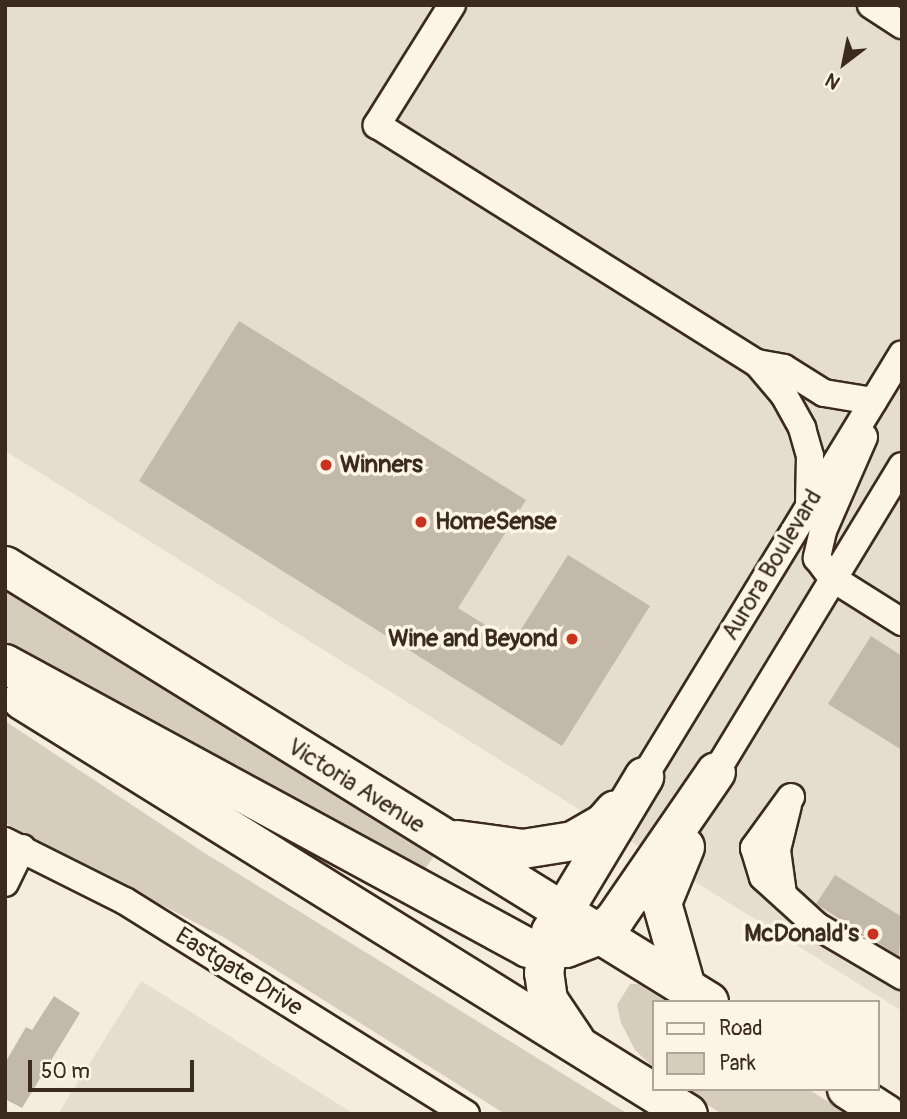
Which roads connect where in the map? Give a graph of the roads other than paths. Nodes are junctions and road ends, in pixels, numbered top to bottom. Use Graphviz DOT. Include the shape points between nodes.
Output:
graph roads {
  1 [pos="452,5"];
  2 [pos="871,5"];
  3 [pos="902,24"];
  4 [pos="902,354"];
  5 [pos="757,363"];
  6 [pos="879,390"];
  7 [pos="902,466"];
  8 [pos="809,505"];
  9 [pos="5,566"];
  10 [pos="832,578"];
  11 [pos="902,622"];
  12 [pos="5,664"];
  13 [pos="5,690"];
  14 [pos="716,772"];
  15 [pos="644,776"];
  16 [pos="791,797"];
  17 [pos="432,834"];
  18 [pos="14,845"];
  19 [pos="5,883"];
  20 [pos="561,913"];
  21 [pos="597,936"];
  22 [pos="547,950"];
  23 [pos="902,976"];
  24 [pos="697,994"];
  25 [pos="581,1047"];
  26 [pos="850,1091"];
  27 [pos="466,1114"];
  28 [pos="688,1114"];
  29 [pos="886,1114"];
  1 -- 5 [label="street" via="377,125"];
  2 -- 3 [label="street"];
  4 -- 6 [label="street, Aurora Boulevard"];
  5 -- 6 [label="street" via="783,368 824,393"];
  5 -- 8 [label="street" via="784,395 802,428 810,456"];
  6 -- 8 [label="street, Aurora Boulevard"];
  6 -- 10 [label="street" via="823,531 817,558"];
  7 -- 10 [label="street"];
  8 -- 15 [label="street, Aurora Boulevard"];
  9 -- 17 [label="highway, Victoria Avenue"];
  10 -- 11 [label="street"];
  10 -- 14 [label="street"];
  12 -- 22 [label="highway" via="512,940"];
  13 -- 25 [label="highway"];
  14 -- 21 [label="highway" via="615,919"];
  14 -- 24 [label="highway" via="662,903"];
  15 -- 17 [label="highway" via="603,824 573,841 523,849 490,848"];
  15 -- 20 [label="highway"];
  16 -- 23 [label="street" via="754,848 763,877 817,926"];
  17 -- 20 [label="highway, Victoria Avenue"];
  18 -- 19 [label="street"];
  18 -- 27 [label="street, Eastgate Drive" via="125,901"];
  20 -- 21 [label="highway, Victoria Avenue"];
  20 -- 22 [label="highway"];
  21 -- 22 [label="highway"];
  21 -- 24 [label="highway, Victoria Avenue"];
  22 -- 25 [label="highway" via="548,1000"];
  25 -- 28 [label="highway"];
  26 -- 29 [label="highway"];
}
